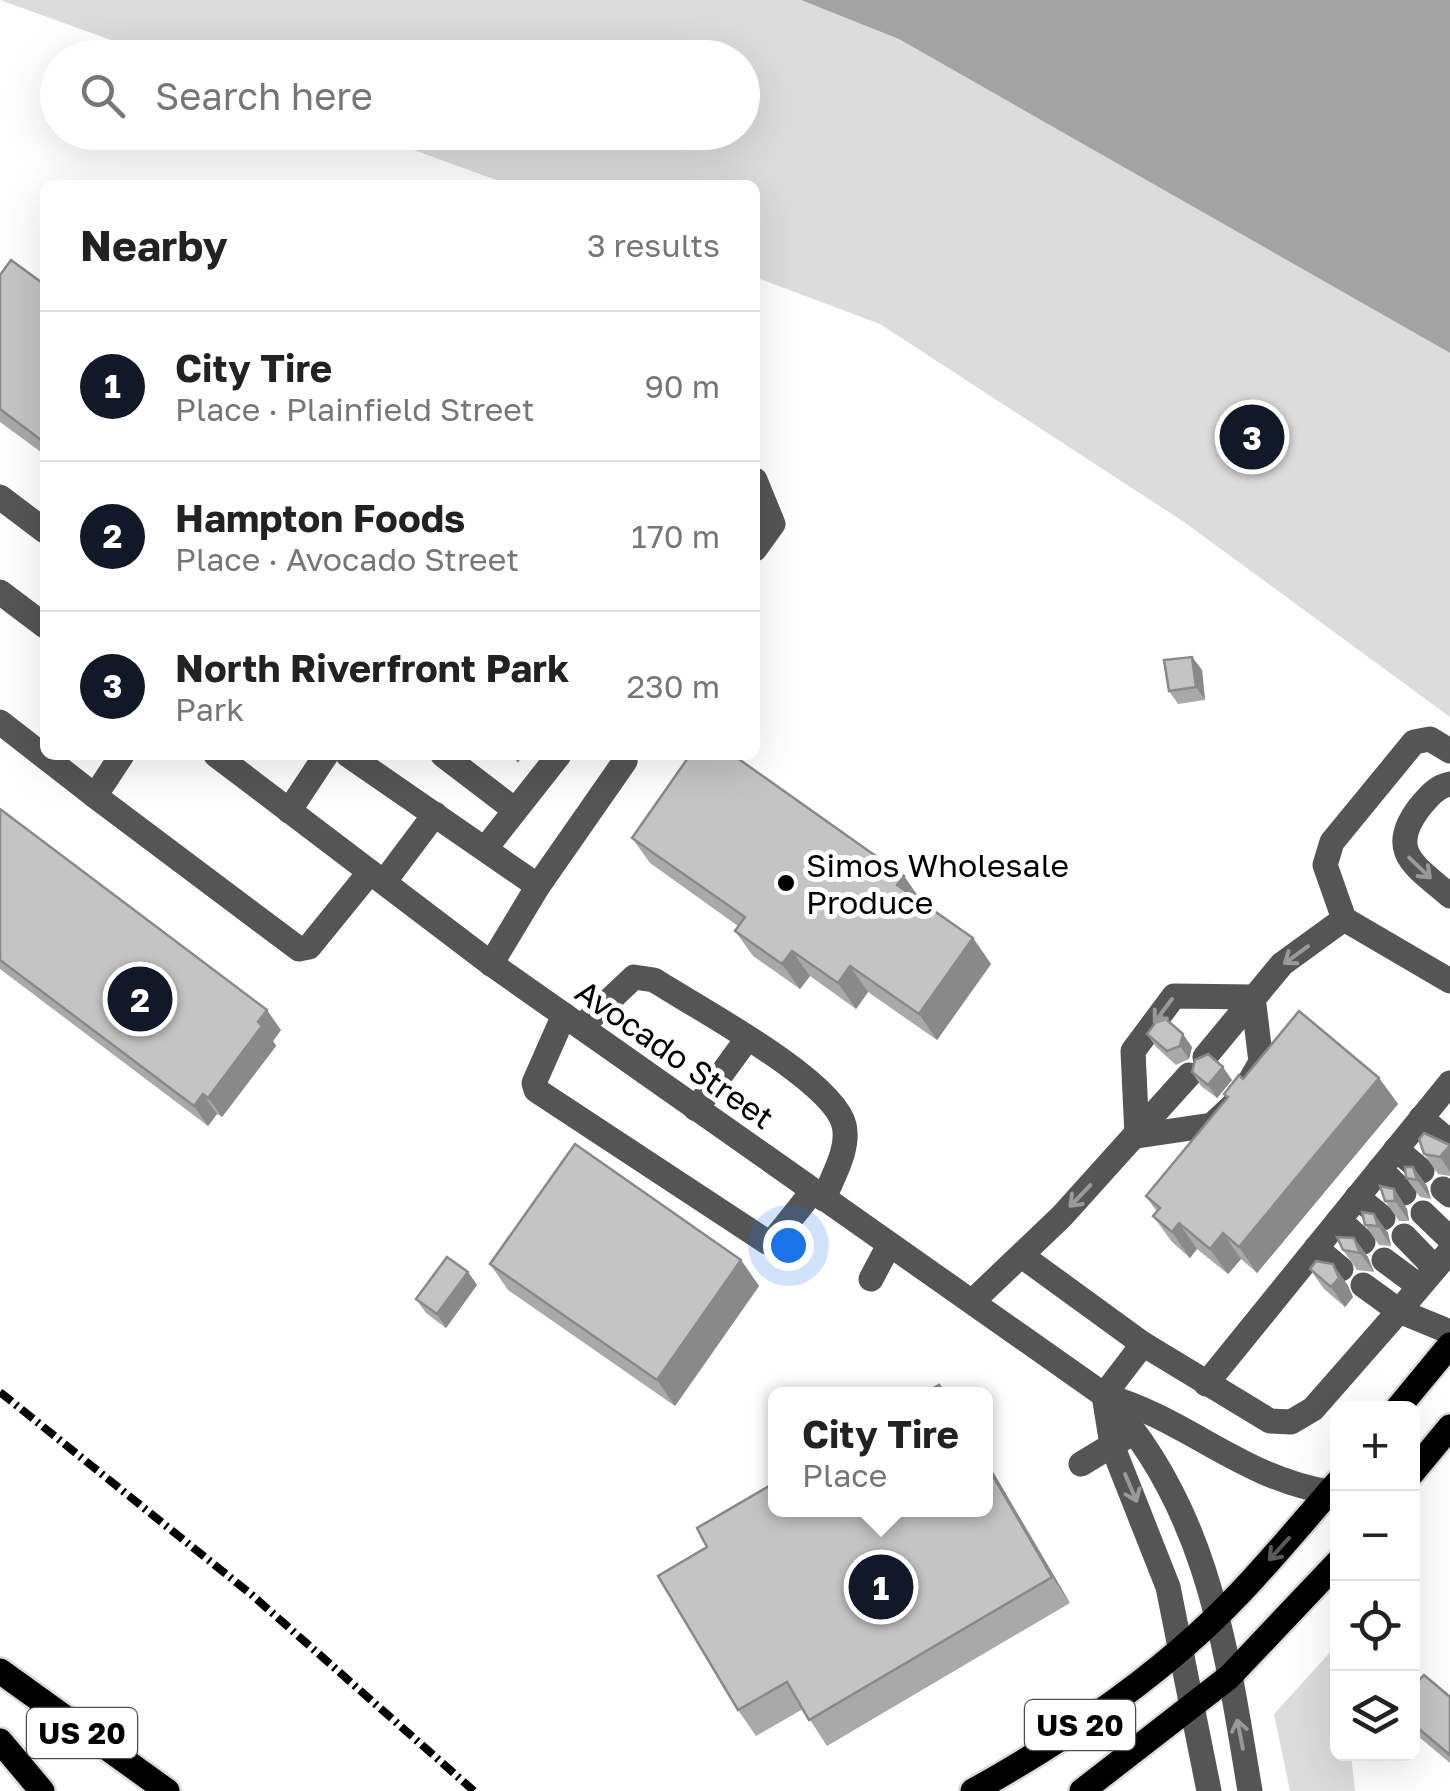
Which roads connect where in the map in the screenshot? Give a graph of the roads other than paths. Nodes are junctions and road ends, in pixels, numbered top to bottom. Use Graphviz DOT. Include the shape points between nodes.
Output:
graph roads {
  1 [pos="760,492"];
  2 [pos="0,497"];
  3 [pos="40,527"];
  4 [pos="760,542"];
  5 [pos="0,592"];
  6 [pos="40,616"];
  7 [pos="0,722"];
  8 [pos="1450,752"];
  9 [pos="40,753"];
  10 [pos="49,760"];
  11 [pos="119,760"];
  12 [pos="226,760"];
  13 [pos="323,760"];
  14 [pos="355,760"];
  15 [pos="450,760"];
  16 [pos="555,760"];
  17 [pos="625,760"];
  18 [pos="1450,784"];
  19 [pos="95,796"];
  20 [pos="515,810"];
  21 [pos="290,811"];
  22 [pos="434,814"];
  23 [pos="485,849"];
  24 [pos="377,877"];
  25 [pos="538,886"];
  26 [pos="1450,896"];
  27 [pos="1344,919"];
  28 [pos="491,964"];
  29 [pos="1450,981"];
  30 [pos="1252,997"];
  31 [pos="572,1021"];
  32 [pos="746,1039"];
  33 [pos="1450,1082"];
  34 [pos="696,1108"];
  35 [pos="1421,1118"];
  36 [pos="1138,1136"];
  37 [pos="1450,1142"];
  38 [pos="1388,1159"];
  39 [pos="1422,1172"];
  40 [pos="1404,1193"];
  41 [pos="818,1195"];
  42 [pos="1357,1197"];
  43 [pos="1423,1213"];
  44 [pos="1383,1218"];
  45 [pos="1339,1220"];
  46 [pos="1404,1236"];
  47 [pos="1450,1239"];
  48 [pos="1363,1242"];
  49 [pos="889,1245"];
  50 [pos="1316,1248"];
  51 [pos="1022,1256"];
  52 [pos="1384,1260"];
  53 [pos="1341,1268"];
  54 [pos="1435,1268"];
  55 [pos="870,1279"];
  56 [pos="1363,1285"];
  57 [pos="974,1300"];
  58 [pos="1400,1311"];
  59 [pos="1450,1332"];
  60 [pos="1143,1344"];
  61 [pos="1450,1345"];
  62 [pos="1206,1384"];
  63 [pos="1104,1395"];
  64 [pos="1404,1401"];
  65 [pos="1450,1427"];
  66 [pos="1136,1430"];
  67 [pos="1112,1445"];
  68 [pos="1420,1463"];
  69 [pos="1080,1464"];
  70 [pos="1330,1487"];
  71 [pos="1330,1490"];
  72 [pos="1330,1570"];
  73 [pos="1220,1613"];
  74 [pos="1181,1649"];
  75 [pos="0,1672"];
  76 [pos="1229,1677"];
  77 [pos="1192,1708"];
  78 [pos="0,1740"];
  79 [pos="42,1791"];
  80 [pos="167,1791"];
  81 [pos="973,1791"];
  82 [pos="1082,1791"];
  83 [pos="1210,1791"];
  84 [pos="1250,1791"];
  1 -- 4 [label="street" via="773,524"];
  2 -- 3 [label="street"];
  5 -- 6 [label="street"];
  7 -- 9 [label="street"];
  8 -- 27 [label="street" via="1430,739 1414,742 1332,842 1325,865"];
  10 -- 19 [label="street"];
  11 -- 19 [label="street"];
  12 -- 21 [label="street, Avocado Street"];
  13 -- 21 [label="street"];
  14 -- 22 [label="street"];
  15 -- 20 [label="street"];
  16 -- 20 [label="street"];
  17 -- 25 [label="street"];
  18 -- 26 [label="street, one-way" via="1427,798 1404,829 1403,843 1406,854"];
  19 -- 24 [label="street" via="299,948 309,947"];
  20 -- 23 [label="street"];
  21 -- 24 [label="street, Avocado Street"];
  22 -- 23 [label="street"];
  22 -- 24 [label="street"];
  23 -- 25 [label="street"];
  24 -- 28 [label="street, Avocado Street"];
  25 -- 28 [label="street"];
  27 -- 29 [label="street"];
  27 -- 30 [label="street, one-way" via="1282,964"];
  28 -- 31 [label="street, Avocado Street"];
  30 -- 36 [label="street"];
  30 -- 36 [label="street" via="1260,1062 1239,1100 1212,1126"];
  30 -- 36 [label="street, one-way" via="1174,996 1133,1051"];
  31 -- 32 [label="street" via="634,977 654,980"];
  31 -- 34 [label="street, Avocado Street"];
  31 -- 41 [label="street" via="534,1082 536,1090 767,1242"];
  32 -- 34 [label="street"];
  32 -- 41 [label="street" via="802,1074 838,1108 846,1143"];
  33 -- 35 [label="street"];
  34 -- 41 [label="street, Avocado Street"];
  35 -- 37 [label="street"];
  35 -- 38 [label="street"];
  36 -- 51 [label="street, one-way"];
  38 -- 39 [label="street"];
  38 -- 40 [label="street"];
  38 -- 42 [label="street"];
  41 -- 49 [label="street, Avocado Street"];
  42 -- 44 [label="street"];
  42 -- 45 [label="street"];
  43 -- 47 [label="street"];
  45 -- 48 [label="street"];
  45 -- 50 [label="street"];
  46 -- 54 [label="street"];
  49 -- 55 [label="street"];
  49 -- 57 [label="street, Avocado Street"];
  50 -- 53 [label="street"];
  50 -- 62 [label="street"];
  51 -- 57 [label="street"];
  51 -- 60 [label="street"];
  52 -- 54 [label="street"];
  54 -- 58 [label="street"];
  56 -- 58 [label="street"];
  57 -- 63 [label="street, Avocado Street"];
  58 -- 59 [label="street"];
  58 -- 62 [label="street" via="1313,1410 1290,1422 1270,1421"];
  60 -- 62 [label="street"];
  60 -- 63 [label="street"];
  61 -- 64 [label="main road"];
  63 -- 66 [label="street, Avocado Street"];
  63 -- 67 [label="street"];
  63 -- 70 [label="street, Avocado Street" via="1147,1408 1264,1476"];
  65 -- 68 [label="main road"];
  66 -- 67 [label="street"];
  66 -- 73 [label="street, Avocado Street" via="1194,1539"];
  67 -- 69 [label="street"];
  67 -- 74 [label="street, one-way" via="1164,1572"];
  71 -- 73 [label="main road, US 20, one-way"];
  72 -- 76 [label="main road, US 20"];
  73 -- 74 [label="main road, US 20"];
  73 -- 76 [label="street, Avocado Street"];
  74 -- 77 [label="street"];
  74 -- 81 [label="main road, US 20" via="1082,1724"];
  75 -- 80 [label="main road, US 20"];
  76 -- 77 [label="main road, US 20"];
  84 -- 76 [label="street, Avocado Street, one-way"];
  77 -- 82 [label="main road, US 20"];
  77 -- 83 [label="street"];
  78 -- 79 [label="main road"];
}
